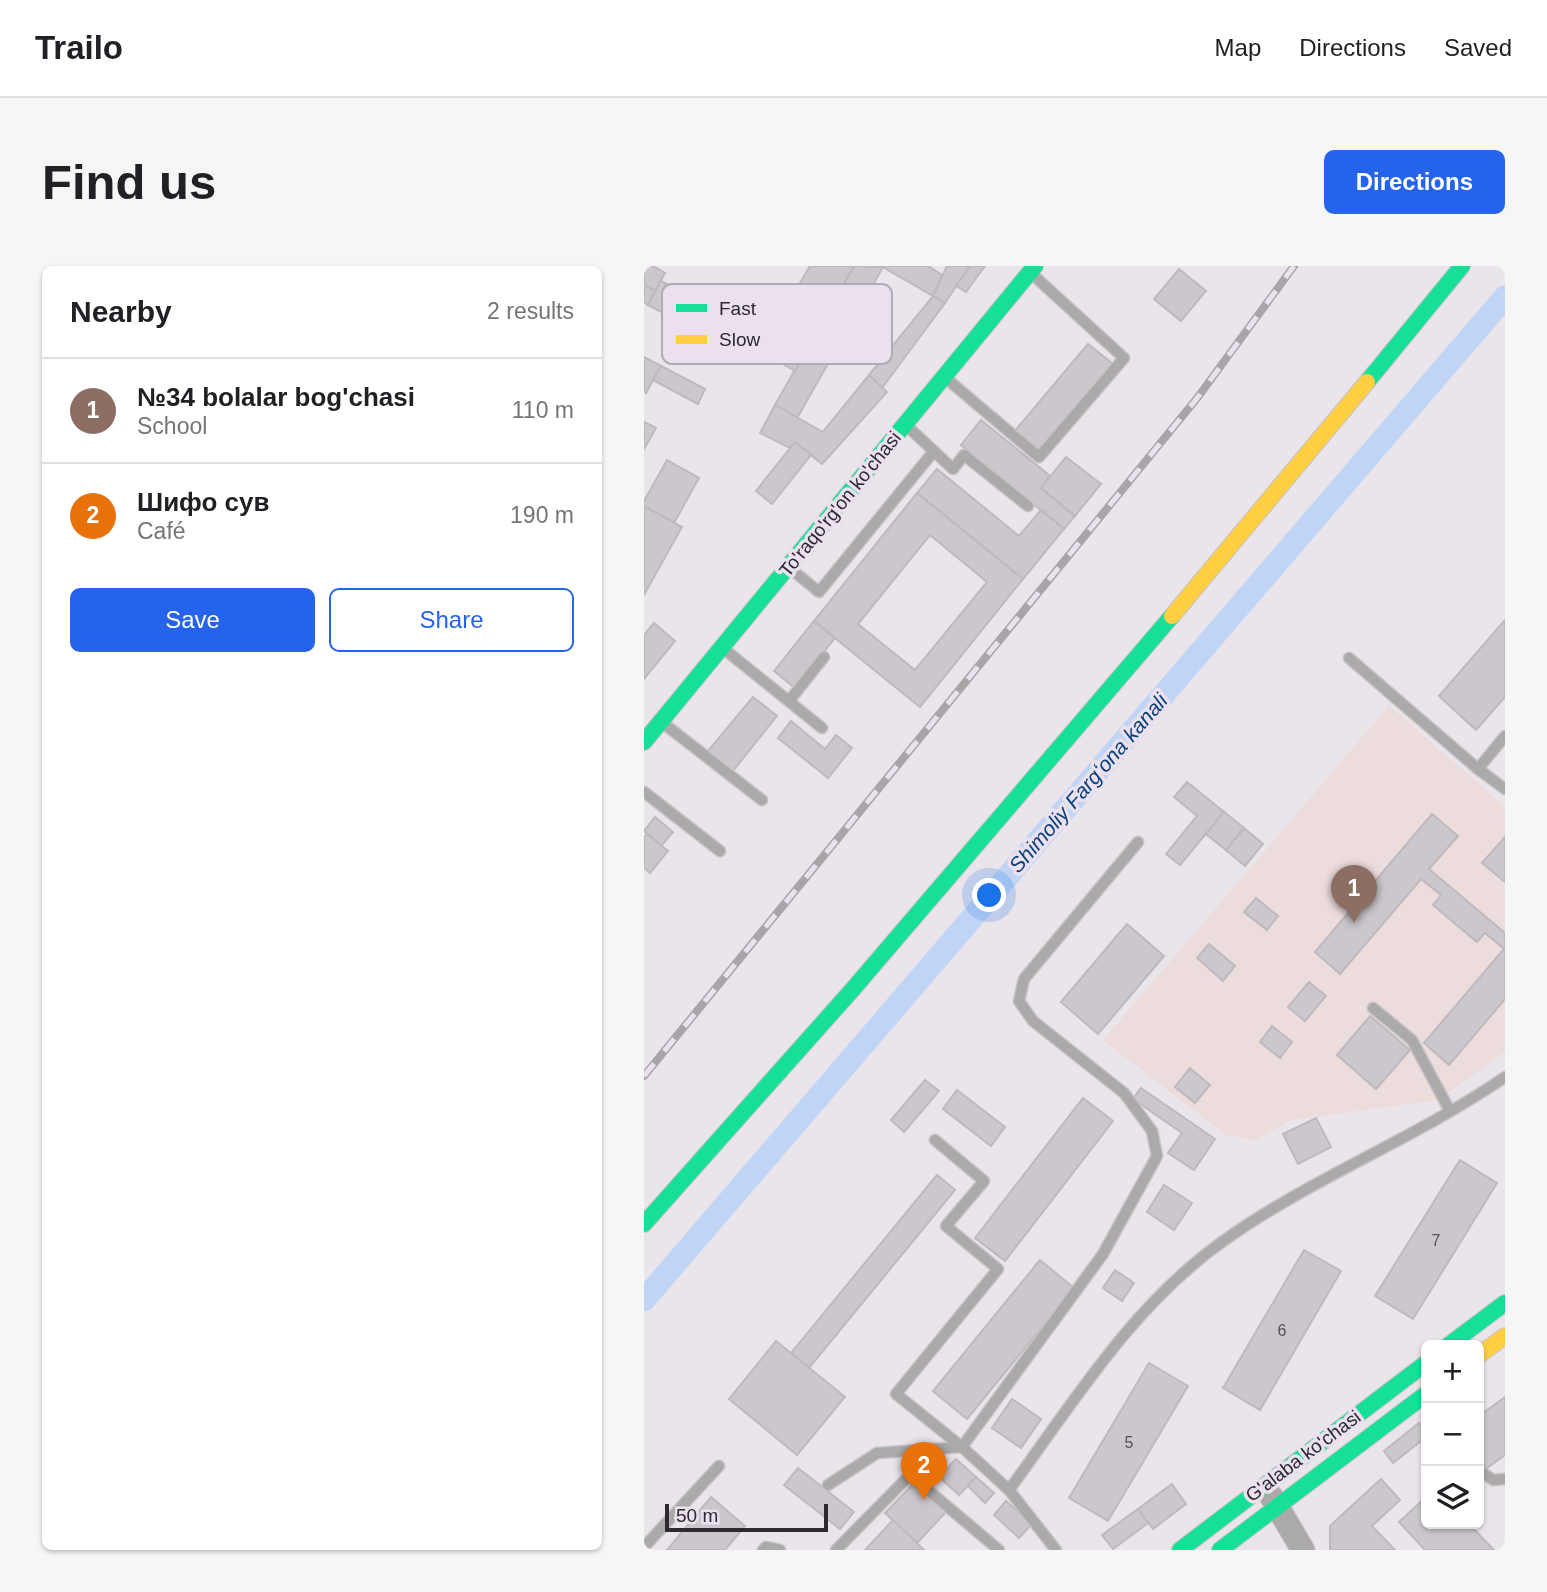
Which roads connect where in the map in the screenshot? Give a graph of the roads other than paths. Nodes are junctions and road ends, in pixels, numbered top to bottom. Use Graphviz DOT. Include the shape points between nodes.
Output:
graph roads {
  1 [pos="1462,266"];
  2 [pos="1033,269"];
  3 [pos="944,377"];
  4 [pos="905,424"];
  5 [pos="934,452"];
  6 [pos="1028,506"];
  7 [pos="788,566"];
  8 [pos="722,648"];
  9 [pos="824,657"];
  10 [pos="1349,658"];
  11 [pos="789,701"];
  12 [pos="661,721"];
  13 [pos="822,728"];
  14 [pos="1505,736"];
  15 [pos="644,742"];
  16 [pos="1478,769"];
  17 [pos="1505,789"];
  18 [pos="644,792"];
  19 [pos="762,800"];
  20 [pos="1138,842"];
  21 [pos="720,850"];
  22 [pos="1373,1008"];
  23 [pos="1505,1077"];
  24 [pos="1450,1111"];
  25 [pos="935,1140"];
  26 [pos="644,1224"];
  27 [pos="1505,1303"];
  28 [pos="1505,1336"];
  29 [pos="1456,1340"];
  30 [pos="1484,1351"];
  31 [pos="1421,1367"];
  32 [pos="1421,1400"];
  33 [pos="962,1447"];
  34 [pos="719,1466"];
  35 [pos="1484,1474"];
  36 [pos="1505,1479"];
  37 [pos="828,1485"];
  38 [pos="1264,1485"];
  39 [pos="1009,1490"];
  40 [pos="1276,1506"];
  41 [pos="644,1547"];
  42 [pos="764,1550"];
  43 [pos="780,1550"];
  44 [pos="836,1550"];
  45 [pos="999,1550"];
  46 [pos="1056,1550"];
  47 [pos="1180,1550"];
  48 [pos="1220,1550"];
  49 [pos="1303,1550"];
  1 -- 26 [label="main road" via="1197,588 774,1081"];
  2 -- 3 [label="main road, To'raqo'rg'on ko'chasi"];
  2 -- 3 [label="lane" via="1124,358 1039,457"];
  3 -- 4 [label="main road, To'raqo'rg'on ko'chasi"];
  4 -- 5 [label="lane"];
  4 -- 7 [label="main road, To'raqo'rg'on ko'chasi"];
  5 -- 6 [label="lane" via="953,469 964,455"];
  5 -- 7 [label="lane" via="819,592"];
  7 -- 8 [label="main road, To'raqo'rg'on ko'chasi"];
  8 -- 11 [label="lane"];
  8 -- 12 [label="main road, To'raqo'rg'on ko'chasi"];
  9 -- 11 [label="lane"];
  10 -- 16 [label="lane"];
  11 -- 13 [label="lane"];
  12 -- 15 [label="main road, To'raqo'rg'on ko'chasi"];
  12 -- 19 [label="lane"];
  14 -- 16 [label="lane"];
  16 -- 17 [label="lane"];
  18 -- 21 [label="lane"];
  20 -- 33 [label="lane" via="1024,979 1019,1001 1033,1021 1124,1093 1152,1131 1157,1156 1103,1254"];
  22 -- 24 [label="lane" via="1412,1040"];
  23 -- 24 [label="lane"];
  24 -- 39 [label="lane" via="1321,1180 1221,1242 1182,1275 1128,1328"];
  25 -- 33 [label="lane" via="984,1181 946,1226 998,1269 896,1394"];
  27 -- 29 [label="main road"];
  28 -- 30 [label="main road"];
  31 -- 38 [label="main road, G'alaba ko'chasi"];
  32 -- 40 [label="main road, G'alaba ko'chasi"];
  33 -- 37 [label="lane" via="877,1453"];
  33 -- 39 [label="lane"];
  34 -- 41 [label="lane"];
  35 -- 36 [label="lane" via="1493,1480"];
  38 -- 40 [label="street"];
  38 -- 47 [label="main road, G'alaba ko'chasi"];
  39 -- 46 [label="lane"];
  40 -- 48 [label="main road, G'alaba ko'chasi"];
  40 -- 49 [label="street"];
  42 -- 43 [label="lane"];
  44 -- 45 [label="lane" via="910,1475"];
}
